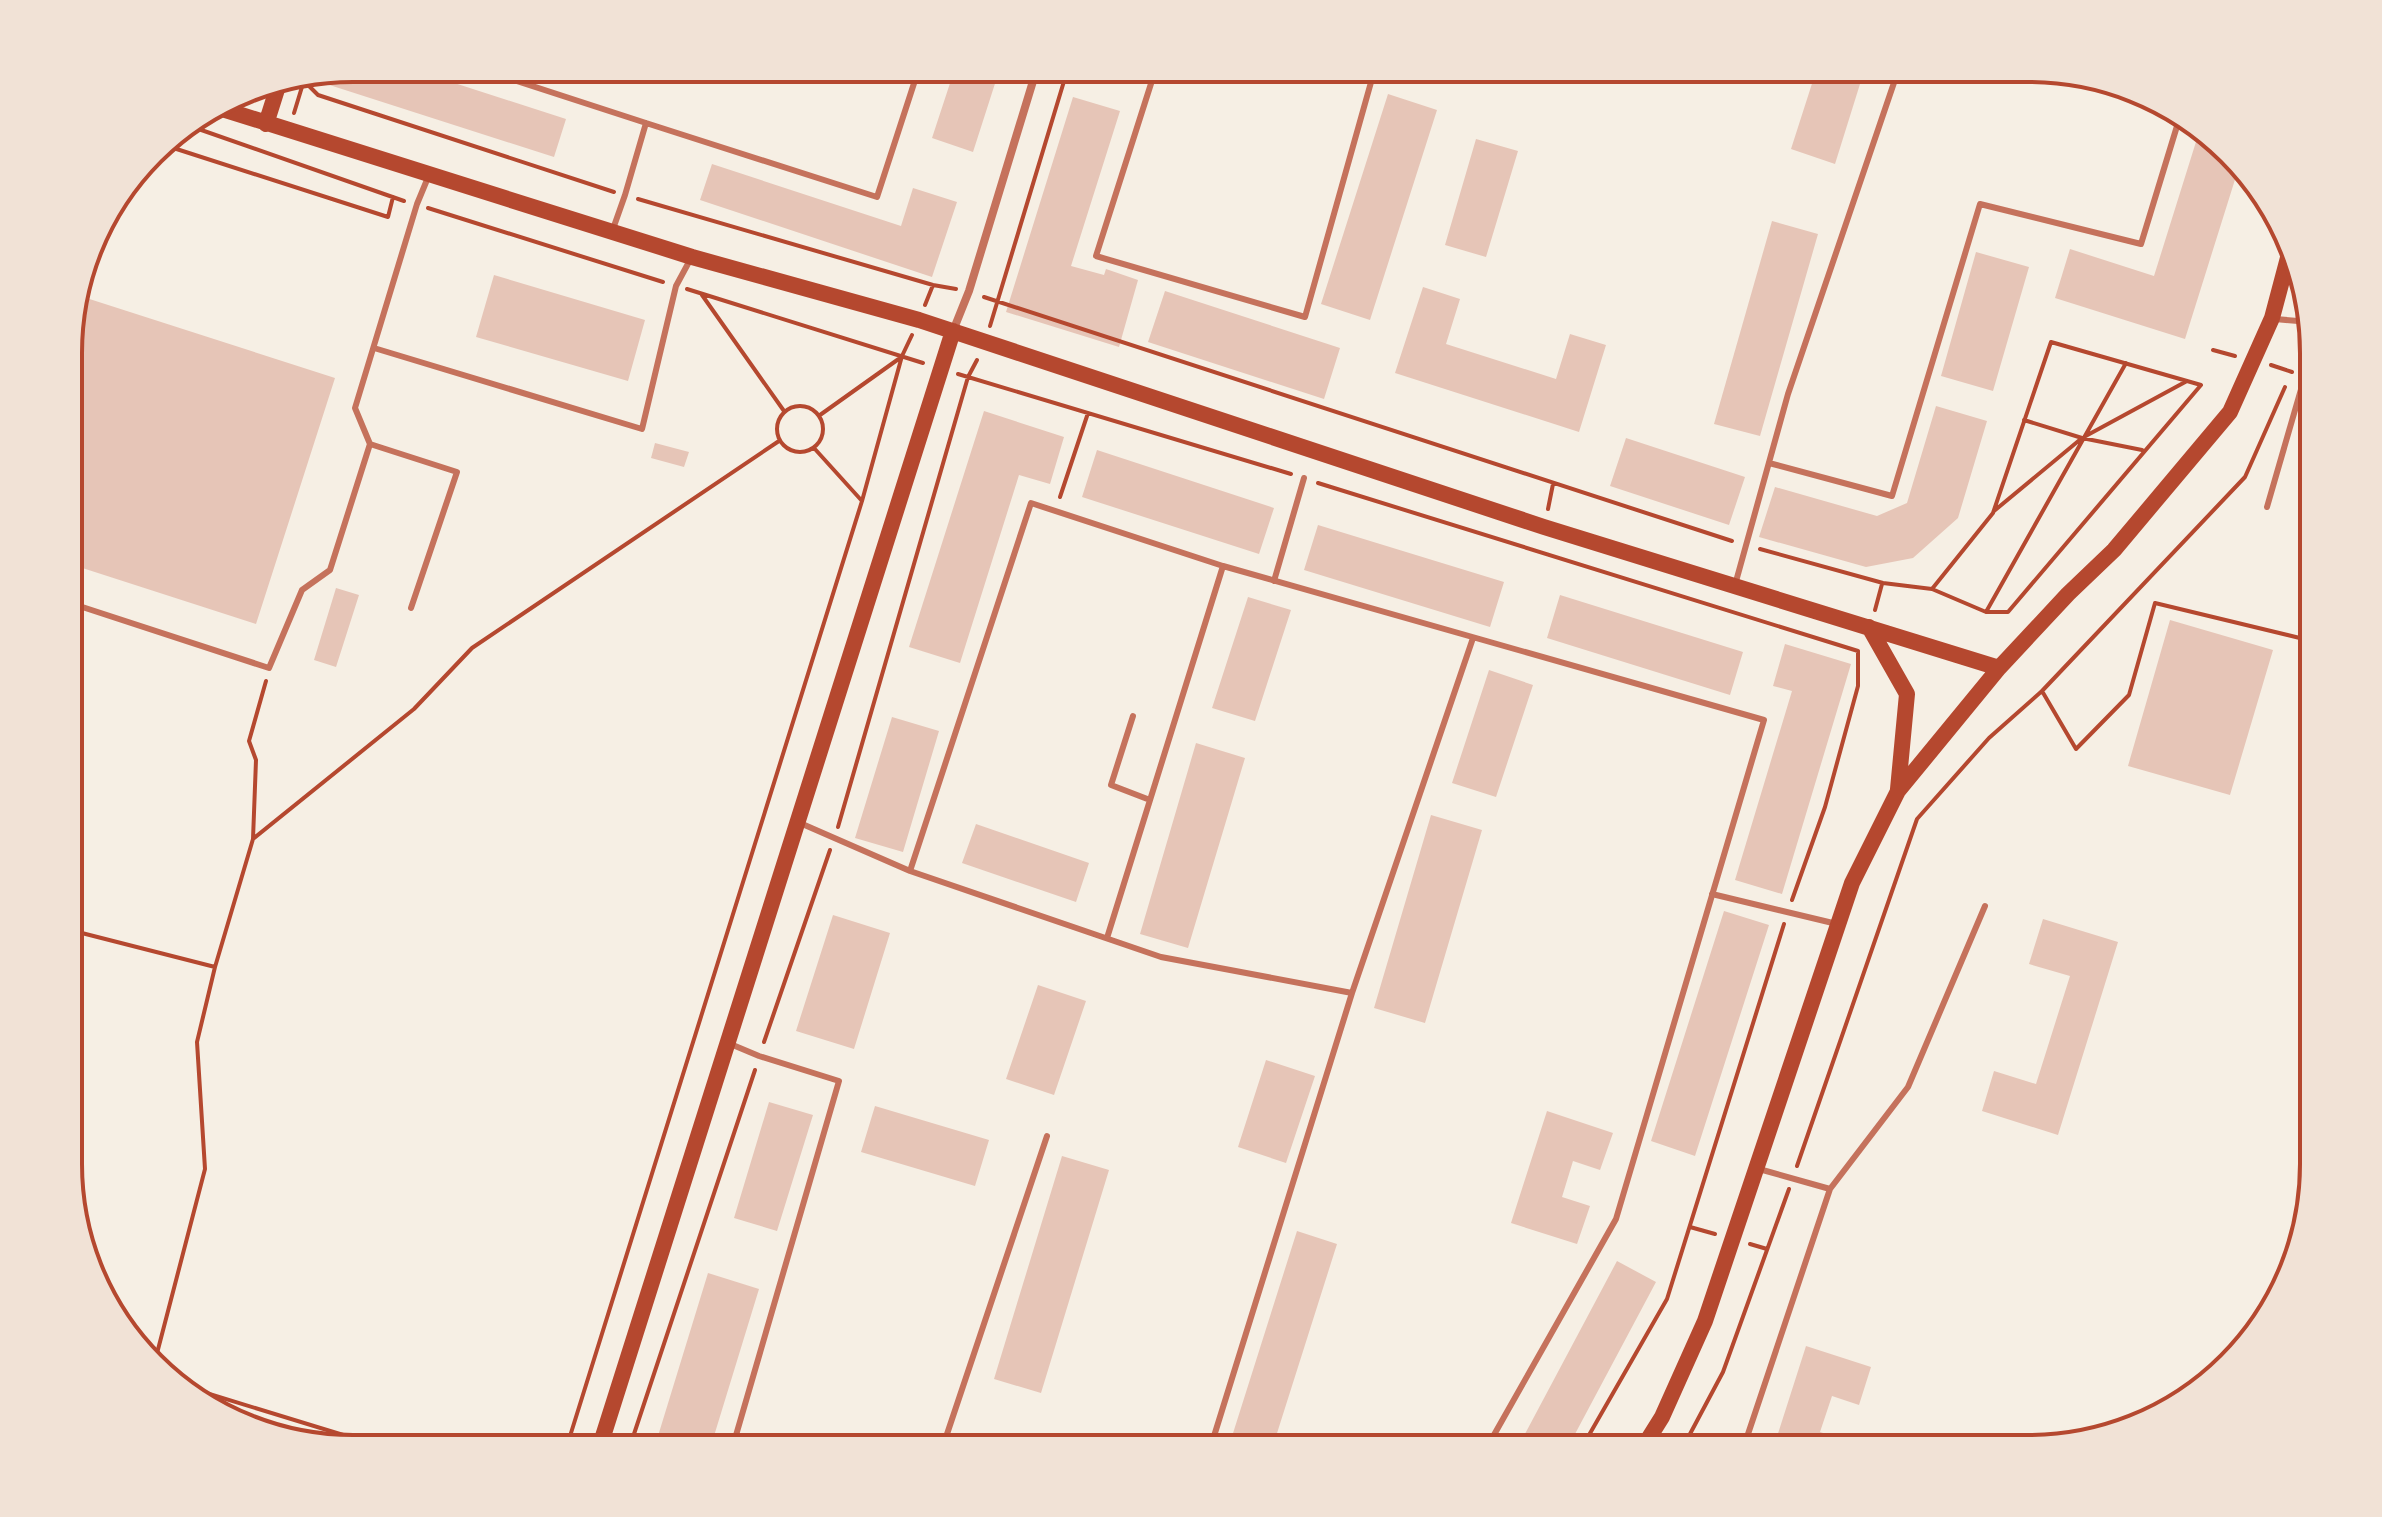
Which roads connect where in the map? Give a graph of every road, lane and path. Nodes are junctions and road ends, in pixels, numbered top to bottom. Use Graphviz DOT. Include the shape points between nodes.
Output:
graph roads {
  1 [pos="1371,82"];
  2 [pos="1894,82"];
  3 [pos="523,83"];
  4 [pos="914,83"];
  5 [pos="1033,83"];
  6 [pos="1064,83"];
  7 [pos="1151,83"];
  8 [pos="276,93"];
  9 [pos="230,112"];
  10 [pos="646,123"];
  11 [pos="266,124"];
  12 [pos="2177,126"];
  13 [pos="200,130"];
  14 [pos="175,148"];
  15 [pos="429,175"];
  16 [pos="393,197"];
  17 [pos="417,204"];
  18 [pos="611,232"];
  19 [pos="692,257"];
  20 [pos="2286,266"];
  21 [pos="676,286"];
  22 [pos="701,293"];
  23 [pos="2272,318"];
  24 [pos="2297,321"];
  25 [pos="953,331"];
  26 [pos="374,348"];
  27 [pos="2213,350"];
  28 [pos="902,356"];
  29 [pos="2254,360"];
  30 [pos="2126,363"];
  31 [pos="2187,381"];
  32 [pos="2299,396"];
  33 [pos="784,411"];
  34 [pos="1088,413"];
  35 [pos="820,415"];
  36 [pos="2024,420"];
  37 [pos="2082,438"];
  38 [pos="779,441"];
  39 [pos="370,444"];
  40 [pos="814,448"];
  41 [pos="2143,450"];
  42 [pos="1769,463"];
  43 [pos="1304,478"];
  44 [pos="862,501"];
  45 [pos="2267,507"];
  46 [pos="1055,511"];
  47 [pos="1993,513"];
  48 [pos="1746,545"];
  49 [pos="1223,566"];
  50 [pos="1274,581"];
  51 [pos="1883,583"];
  52 [pos="1735,585"];
  53 [pos="1932,589"];
  54 [pos="82,607"];
  55 [pos="411,608"];
  56 [pos="1986,612"];
  57 [pos="1869,627"];
  58 [pos="1473,638"];
  59 [pos="2299,638"];
  60 [pos="269,668"];
  61 [pos="1999,668"];
  62 [pos="2042,691"];
  63 [pos="1133,716"];
  64 [pos="1898,791"];
  65 [pos="1150,800"];
  66 [pos="796,822"];
  67 [pos="835,838"];
  68 [pos="253,839"];
  69 [pos="910,871"];
  70 [pos="1712,894"];
  71 [pos="1985,906"];
  72 [pos="1787,913"];
  73 [pos="1838,925"];
  74 [pos="82,933"];
  75 [pos="1107,938"];
  76 [pos="215,967"];
  77 [pos="1352,993"];
  78 [pos="726,1043"];
  79 [pos="759,1056"];
  80 [pos="1047,1136"];
  81 [pos="1756,1168"];
  82 [pos="1793,1178"];
  83 [pos="1830,1189"];
  84 [pos="157,1352"];
  85 [pos="212,1395"];
  86 [pos="341,1434"];
  87 [pos="1215,1434"];
  88 [pos="1494,1434"];
  89 [pos="1589,1434"];
  90 [pos="1651,1434"];
  91 [pos="1690,1434"];
  92 [pos="1748,1434"];
  93 [pos="570,1435"];
  94 [pos="603,1435"];
  95 [pos="634,1435"];
  96 [pos="736,1435"];
  97 [pos="947,1435"];
  1 -- 7 [label="lane" via="1305,317 1096,256"];
  2 -- 42 [label="lane"];
  3 -- 10 [label="lane"];
  4 -- 10 [label="lane" via="877,197"];
  5 -- 25 [label="street"];
  6 -- 48 [label="path" via="996,302"];
  8 -- 11 [label="main road"];
  9 -- 11 [label="main road"];
  10 -- 18 [label="lane"];
  11 -- 15 [label="main road"];
  12 -- 42 [label="lane" via="2141,244 1980,204 1892,496"];
  13 -- 16 [label="path"];
  14 -- 16 [label="path" via="388,217"];
  15 -- 17 [label="lane"];
  15 -- 18 [label="main road"];
  16 -- 17 [label="path"];
  17 -- 21 [label="path"];
  17 -- 26 [label="lane"];
  18 -- 19 [label="main road"];
  19 -- 21 [label="lane"];
  19 -- 25 [label="main road"];
  20 -- 23 [label="main road"];
  21 -- 22 [label="path"];
  21 -- 26 [label="lane" via="642,429"];
  22 -- 28 [label="path"];
  22 -- 33 [label="path"];
  23 -- 24 [label="lane"];
  23 -- 29 [label="main road"];
  25 -- 52 [label="main road"];
  25 -- 66 [label="main road"];
  26 -- 39 [label="lane" via="355,408"];
  27 -- 29 [label="path"];
  28 -- 35 [label="path"];
  28 -- 44 [label="path"];
  29 -- 61 [label="main road" via="2230,412 2114,550"];
  29 -- 62 [label="path" via="2292,371 2245,477"];
  30 -- 31 [label="path"];
  30 -- 36 [label="path" via="2051,342"];
  30 -- 37 [label="path"];
  31 -- 37 [label="path"];
  31 -- 41 [label="path" via="2201,385"];
  32 -- 45 [label="lane"];
  33 -- 35 [label="path" via="803,405"];
  33 -- 38 [label="path" via="776,425"];
  34 -- 43 [label="path"];
  34 -- 46 [label="path"];
  34 -- 67 [label="path" via="968,377"];
  35 -- 40 [label="path" via="824,433"];
  36 -- 37 [label="path"];
  36 -- 47 [label="path"];
  37 -- 41 [label="path"];
  37 -- 47 [label="path"];
  37 -- 56 [label="path"];
  38 -- 40 [label="path" via="795,452"];
  38 -- 68 [label="path" via="472,648 414,709"];
  39 -- 55 [label="lane" via="457,472"];
  39 -- 60 [label="lane" via="330,570 302,590"];
  40 -- 44 [label="path"];
  41 -- 56 [label="path" via="2008,612"];
  42 -- 48 [label="lane"];
  43 -- 50 [label="lane"];
  43 -- 72 [label="path" via="1858,651 1858,686 1825,807"];
  44 -- 93 [label="path"];
  46 -- 49 [label="lane"];
  46 -- 69 [label="lane" via="1031,503"];
  47 -- 53 [label="path"];
  48 -- 51 [label="path"];
  48 -- 52 [label="lane"];
  49 -- 50 [label="lane"];
  49 -- 65 [label="lane"];
  50 -- 58 [label="lane"];
  51 -- 53 [label="path"];
  51 -- 57 [label="path"];
  52 -- 57 [label="main road"];
  53 -- 56 [label="path"];
  54 -- 60 [label="lane"];
  57 -- 61 [label="main road"];
  57 -- 64 [label="main road" via="1907,694"];
  58 -- 70 [label="lane" via="1764,720"];
  58 -- 77 [label="lane"];
  59 -- 62 [label="path" via="2155,603 2129,695 2076,749"];
  60 -- 68 [label="path" via="249,741 256,760"];
  61 -- 64 [label="main road"];
  62 -- 82 [label="path" via="1989,738 1917,819"];
  63 -- 65 [label="lane" via="1111,785"];
  64 -- 73 [label="main road" via="1852,883"];
  65 -- 75 [label="lane"];
  66 -- 67 [label="lane"];
  66 -- 78 [label="main road"];
  67 -- 69 [label="lane"];
  67 -- 79 [label="path"];
  68 -- 76 [label="path"];
  69 -- 75 [label="lane"];
  70 -- 72 [label="lane"];
  70 -- 88 [label="lane" via="1616,1219"];
  71 -- 83 [label="lane" via="1908,1087"];
  72 -- 73 [label="lane"];
  72 -- 89 [label="path" via="1667,1299"];
  73 -- 81 [label="main road"];
  74 -- 76 [label="path"];
  75 -- 77 [label="lane" via="1161,957"];
  76 -- 84 [label="path" via="197,1042 205,1169"];
  77 -- 87 [label="lane"];
  78 -- 79 [label="lane"];
  78 -- 94 [label="main road"];
  79 -- 95 [label="path"];
  79 -- 96 [label="lane" via="839,1081"];
  80 -- 97 [label="lane"];
  81 -- 82 [label="lane"];
  81 -- 90 [label="main road" via="1705,1321"];
  82 -- 83 [label="lane"];
  82 -- 91 [label="path" via="1723,1372"];
  83 -- 92 [label="lane"];
  85 -- 86 [label="path"];
}
